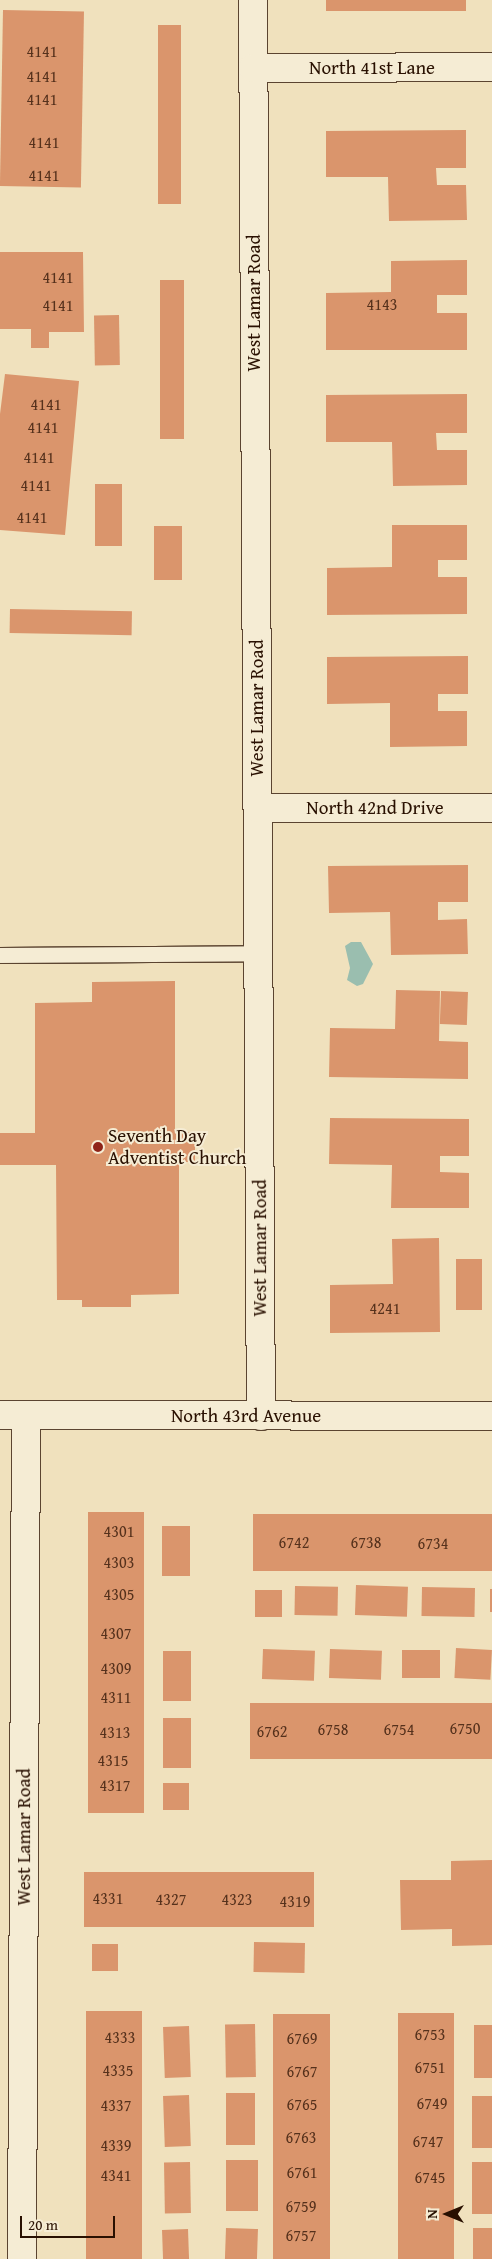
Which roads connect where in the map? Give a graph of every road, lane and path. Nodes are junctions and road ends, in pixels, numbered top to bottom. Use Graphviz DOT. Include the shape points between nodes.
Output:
graph roads {
  1 [pos="253,0"];
  2 [pos="253,68"];
  3 [pos="492,68"];
  4 [pos="258,808"];
  5 [pos="492,808"];
  6 [pos="259,953"];
  7 [pos="0,955"];
  8 [pos="13,1416"];
  9 [pos="261,1416"];
  10 [pos="492,1416"];
  11 [pos="22,2259"];
  1 -- 2 [label="street, West Lamar Road"];
  2 -- 3 [label="street, North 41st Lane"];
  2 -- 4 [label="street, West Lamar Road"];
  4 -- 5 [label="street, North 42nd Drive"];
  4 -- 6 [label="street, West Lamar Road"];
  6 -- 7 [label="lane"];
  6 -- 9 [label="street, West Lamar Road"];
  8 -- 9 [label="street, North 43rd Avenue"];
  8 -- 11 [label="street, West Lamar Road"];
  9 -- 10 [label="street, North 43rd Avenue"];
}
